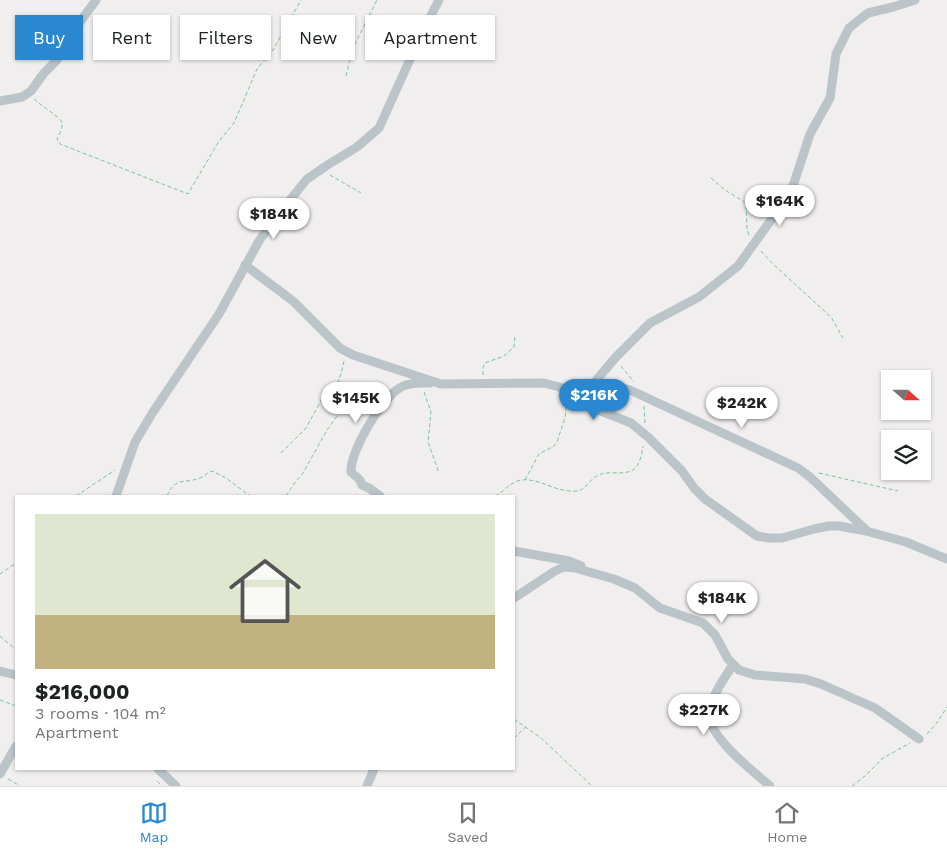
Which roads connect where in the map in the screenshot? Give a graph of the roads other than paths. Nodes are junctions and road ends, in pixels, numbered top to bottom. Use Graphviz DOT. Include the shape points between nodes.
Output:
graph roads {
  1 [pos="96,0"];
  2 [pos="439,0"];
  3 [pos="915,0"];
  4 [pos="0,101"];
  5 [pos="244,265"];
  6 [pos="433,382"];
  7 [pos="590,387"];
  8 [pos="572,393"];
  9 [pos="116,495"];
  10 [pos="379,495"];
  11 [pos="866,530"];
  12 [pos="515,551"];
  13 [pos="947,559"];
  14 [pos="589,573"];
  15 [pos="515,597"];
  16 [pos="732,665"];
  17 [pos="0,671"];
  18 [pos="15,676"];
  19 [pos="919,739"];
  20 [pos="15,748"];
  21 [pos="159,770"];
  22 [pos="374,770"];
  23 [pos="0,774"];
  24 [pos="176,786"];
  25 [pos="367,786"];
  26 [pos="770,786"];
  1 -- 4 [label="street" via="57,60 31,90 22,97"];
  2 -- 5 [label="street" via="379,128 357,148 307,179 278,214"];
  3 -- 7 [label="street" via="868,12 848,28 836,54 830,98 808,139 793,186 742,262 699,297 650,323"];
  5 -- 6 [label="street" via="293,302 344,350"];
  5 -- 9 [label="street" via="219,314 136,442"];
  6 -- 8 [label="street" via="458,385 544,383"];
  6 -- 10 [label="street" via="401,387 384,402 368,427 351,469 362,485"];
  7 -- 8 [label="street" via="582,394"];
  7 -- 11 [label="street" via="619,387 643,396 805,472"];
  8 -- 11 [label="street" via="588,406 627,420 645,434 705,498 757,536 782,538 829,526"];
  11 -- 13 [label="street"];
  12 -- 14 [label="street" via="569,561"];
  14 -- 15 [label="street" via="560,568"];
  14 -- 16 [label="street" via="628,584 660,608 703,623 715,635"];
  16 -- 19 [label="street" via="755,675 805,679 821,684 876,708"];
  16 -- 26 [label="street" via="715,695 710,718 712,726 727,747"];
  17 -- 18 [label="street"];
  20 -- 23 [label="street"];
  21 -- 24 [label="street"];
  22 -- 25 [label="street"];
}
